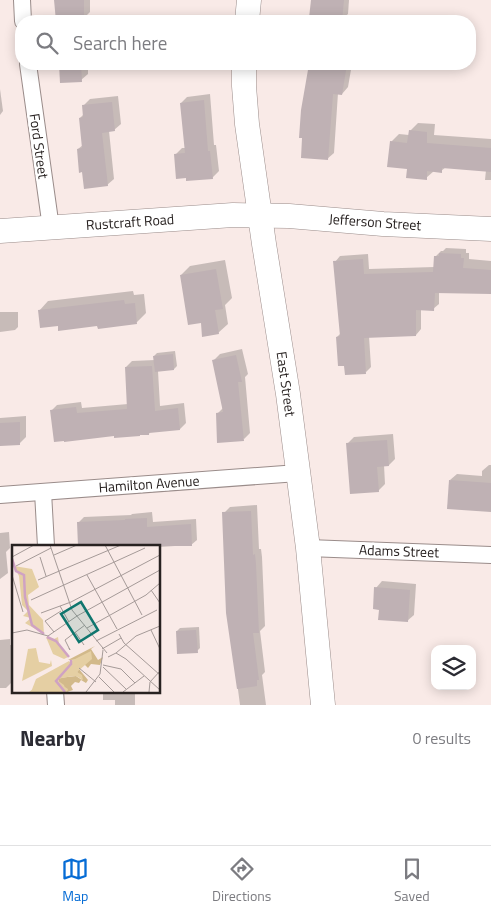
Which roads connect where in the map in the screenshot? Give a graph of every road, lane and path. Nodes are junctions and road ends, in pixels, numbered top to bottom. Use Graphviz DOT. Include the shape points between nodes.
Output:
graph roads {
  1 [pos="22,0"];
  2 [pos="249,0"];
  3 [pos="23,15"];
  4 [pos="248,15"];
  5 [pos="29,70"];
  6 [pos="244,70"];
  7 [pos="260,215"];
  8 [pos="51,228"];
  9 [pos="491,228"];
  10 [pos="0,232"];
  11 [pos="298,473"];
  12 [pos="43,492"];
  13 [pos="0,495"];
  14 [pos="46,545"];
  15 [pos="308,548"];
  16 [pos="491,555"];
  17 [pos="55,692"];
  18 [pos="56,705"];
  19 [pos="323,705"];
  1 -- 3 [label="street"];
  2 -- 4 [label="main road"];
  5 -- 8 [label="street, Ford Street"];
  6 -- 7 [label="main road, East Street" via="247,124"];
  7 -- 8 [label="main road, Rustcraft Road"];
  7 -- 9 [label="main road, Jefferson Street"];
  7 -- 11 [label="main road, East Street"];
  8 -- 10 [label="main road, Rustcraft Road"];
  11 -- 12 [label="street, Hamilton Avenue"];
  11 -- 15 [label="main road, East Street"];
  12 -- 13 [label="street, Hamilton Avenue"];
  12 -- 14 [label="street"];
  15 -- 16 [label="street, Adams Street"];
  15 -- 19 [label="main road, East Street"];
  17 -- 18 [label="street"];
}
